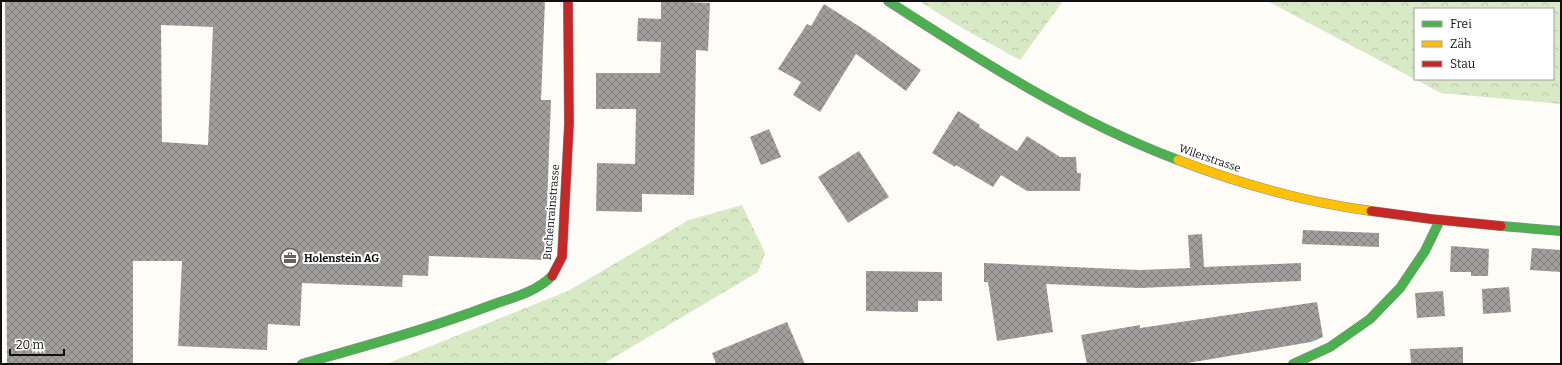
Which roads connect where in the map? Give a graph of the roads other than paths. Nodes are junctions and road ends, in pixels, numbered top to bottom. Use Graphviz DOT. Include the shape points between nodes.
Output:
graph roads {
  1 [pos="568,1"];
  2 [pos="888,1"];
  3 [pos="1440,220"];
  4 [pos="1561,231"];
  5 [pos="302,364"];
  6 [pos="1293,364"];
  1 -- 5 [label="street, Buchenrainstrasse" via="570,124 562,258 558,268 543,283 526,292 440,323"];
  2 -- 3 [label="street, Wilerstrasse" via="976,58 1046,98 1115,134 1195,167 1302,198 1366,211"];
  3 -- 4 [label="street, Wilerstrasse"];
  3 -- 6 [label="street" via="1425,251 1400,288 1370,319 1330,347"];
}
